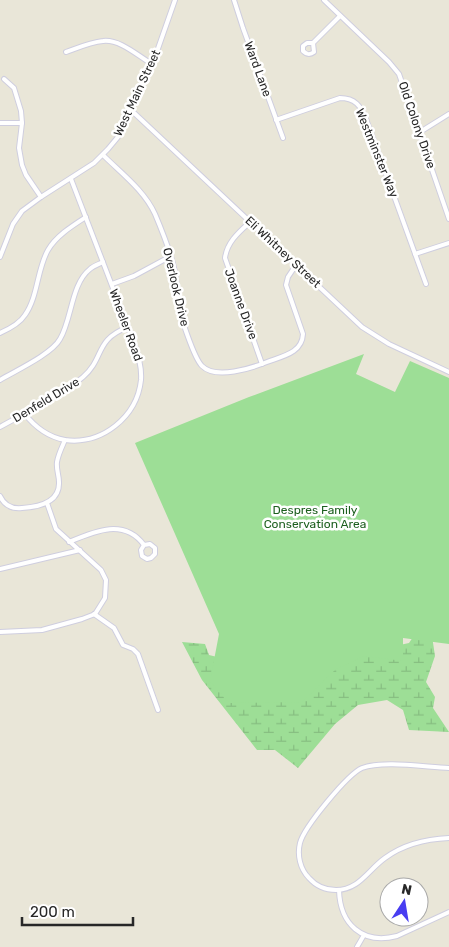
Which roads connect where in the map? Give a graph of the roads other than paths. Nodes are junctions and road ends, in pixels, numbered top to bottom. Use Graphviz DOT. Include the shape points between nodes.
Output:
graph roads {
  1 [pos="175,0"];
  2 [pos="234,0"];
  3 [pos="324,0"];
  4 [pos="340,16"];
  5 [pos="313,43"];
  6 [pos="66,52"];
  7 [pos="152,64"];
  8 [pos="4,78"];
  9 [pos="131,110"];
  10 [pos="449,114"];
  11 [pos="276,120"];
  12 [pos="0,123"];
  13 [pos="22,123"];
  14 [pos="420,132"];
  15 [pos="283,138"];
  16 [pos="102,155"];
  17 [pos="71,178"];
  18 [pos="41,197"];
  19 [pos="86,218"];
  20 [pos="449,219"];
  21 [pos="250,222"];
  22 [pos="449,243"];
  23 [pos="415,254"];
  24 [pos="171,256"];
  25 [pos="0,257"];
  26 [pos="104,262"];
  27 [pos="296,265"];
  28 [pos="112,284"];
  29 [pos="426,284"];
  30 [pos="128,327"];
  31 [pos="0,333"];
  32 [pos="262,364"];
  33 [pos="449,372"];
  34 [pos="0,380"];
  35 [pos="24,413"];
  36 [pos="0,427"];
  37 [pos="65,440"];
  38 [pos="0,496"];
  39 [pos="47,503"];
  40 [pos="70,542"];
  41 [pos="144,545"];
  42 [pos="80,550"];
  43 [pos="0,569"];
  44 [pos="94,614"];
  45 [pos="0,632"];
  46 [pos="158,710"];
  47 [pos="449,768"];
  48 [pos="449,838"];
  49 [pos="339,890"];
  50 [pos="449,912"];
  51 [pos="364,935"];
  52 [pos="357,947"];
  1 -- 7 [label="street, West Main Street"];
  2 -- 11 [label="street, Ward Lane"];
  3 -- 4 [label="street, Old Colony Drive"];
  4 -- 5 [label="street"];
  4 -- 14 [label="street, Old Colony Drive" via="399,74"];
  6 -- 7 [label="street" via="108,41"];
  7 -- 9 [label="street, West Main Street"];
  8 -- 13 [label="street" via="16,93"];
  9 -- 16 [label="street, West Main Street" via="118,137"];
  9 -- 21 [label="street, Eli Whitney Street"];
  10 -- 14 [label="street"];
  11 -- 15 [label="street, Ward Lane"];
  11 -- 23 [label="street, Westminster Way" via="340,98 359,105"];
  12 -- 13 [label="street"];
  13 -- 18 [label="street" via="19,148 22,165"];
  14 -- 20 [label="street, Old Colony Drive"];
  16 -- 17 [label="street, West Main Street"];
  16 -- 24 [label="street, Overlook Drive" via="146,199"];
  17 -- 18 [label="street, West Main Street"];
  17 -- 19 [label="street, Wheeler Road"];
  18 -- 25 [label="street, West Main Street" via="25,208 15,221"];
  19 -- 26 [label="street, Wheeler Road"];
  19 -- 31 [label="street" via="51,246 26,315"];
  21 -- 27 [label="street, Eli Whitney Street"];
  21 -- 32 [label="street, Joanne Drive" via="232,240 225,258"];
  22 -- 23 [label="street"];
  23 -- 29 [label="street, Westminster Way"];
  24 -- 28 [label="street"];
  24 -- 32 [label="street, Overlook Drive" via="179,310 201,365 209,370 236,371"];
  26 -- 28 [label="street, Wheeler Road"];
  26 -- 34 [label="street" via="89,269 82,278 57,344"];
  27 -- 32 [label="street, Overlook Drive" via="286,285 303,334 301,343 294,352"];
  27 -- 33 [label="street, Eli Whitney Street" via="373,335"];
  28 -- 30 [label="street, Wheeler Road"];
  30 -- 35 [label="street, Denfeld Drive" via="105,341 83,377"];
  30 -- 37 [label="street, Wheeler Road" via="141,374 135,403 126,416 106,432 83,440"];
  35 -- 36 [label="street, Denfeld Drive"];
  35 -- 37 [label="street, Wheeler Road" via="38,428"];
  37 -- 39 [label="street" via="57,461 57,492"];
  38 -- 39 [label="street" via="4,503 14,508"];
  39 -- 40 [label="street" via="56,530"];
  40 -- 41 [label="street" via="116,528 131,532"];
  40 -- 42 [label="street"];
  41 -- 41 [label="street" via="140,550 142,556 151,558 155,548 150,544"];
  42 -- 43 [label="street"];
  42 -- 44 [label="street" via="97,564 106,580 104,598"];
  44 -- 45 [label="street" via="42,630"];
  44 -- 46 [label="street" via="114,628 123,645 138,654"];
  47 -- 49 [label="street" via="373,765 355,772 346,781 306,831 299,850 301,865 309,878 321,887"];
  48 -- 49 [label="street" via="406,846 380,861 356,884"];
  49 -- 51 [label="street" via="345,917"];
  50 -- 51 [label="street" via="392,937"];
  51 -- 52 [label="street"];
}
